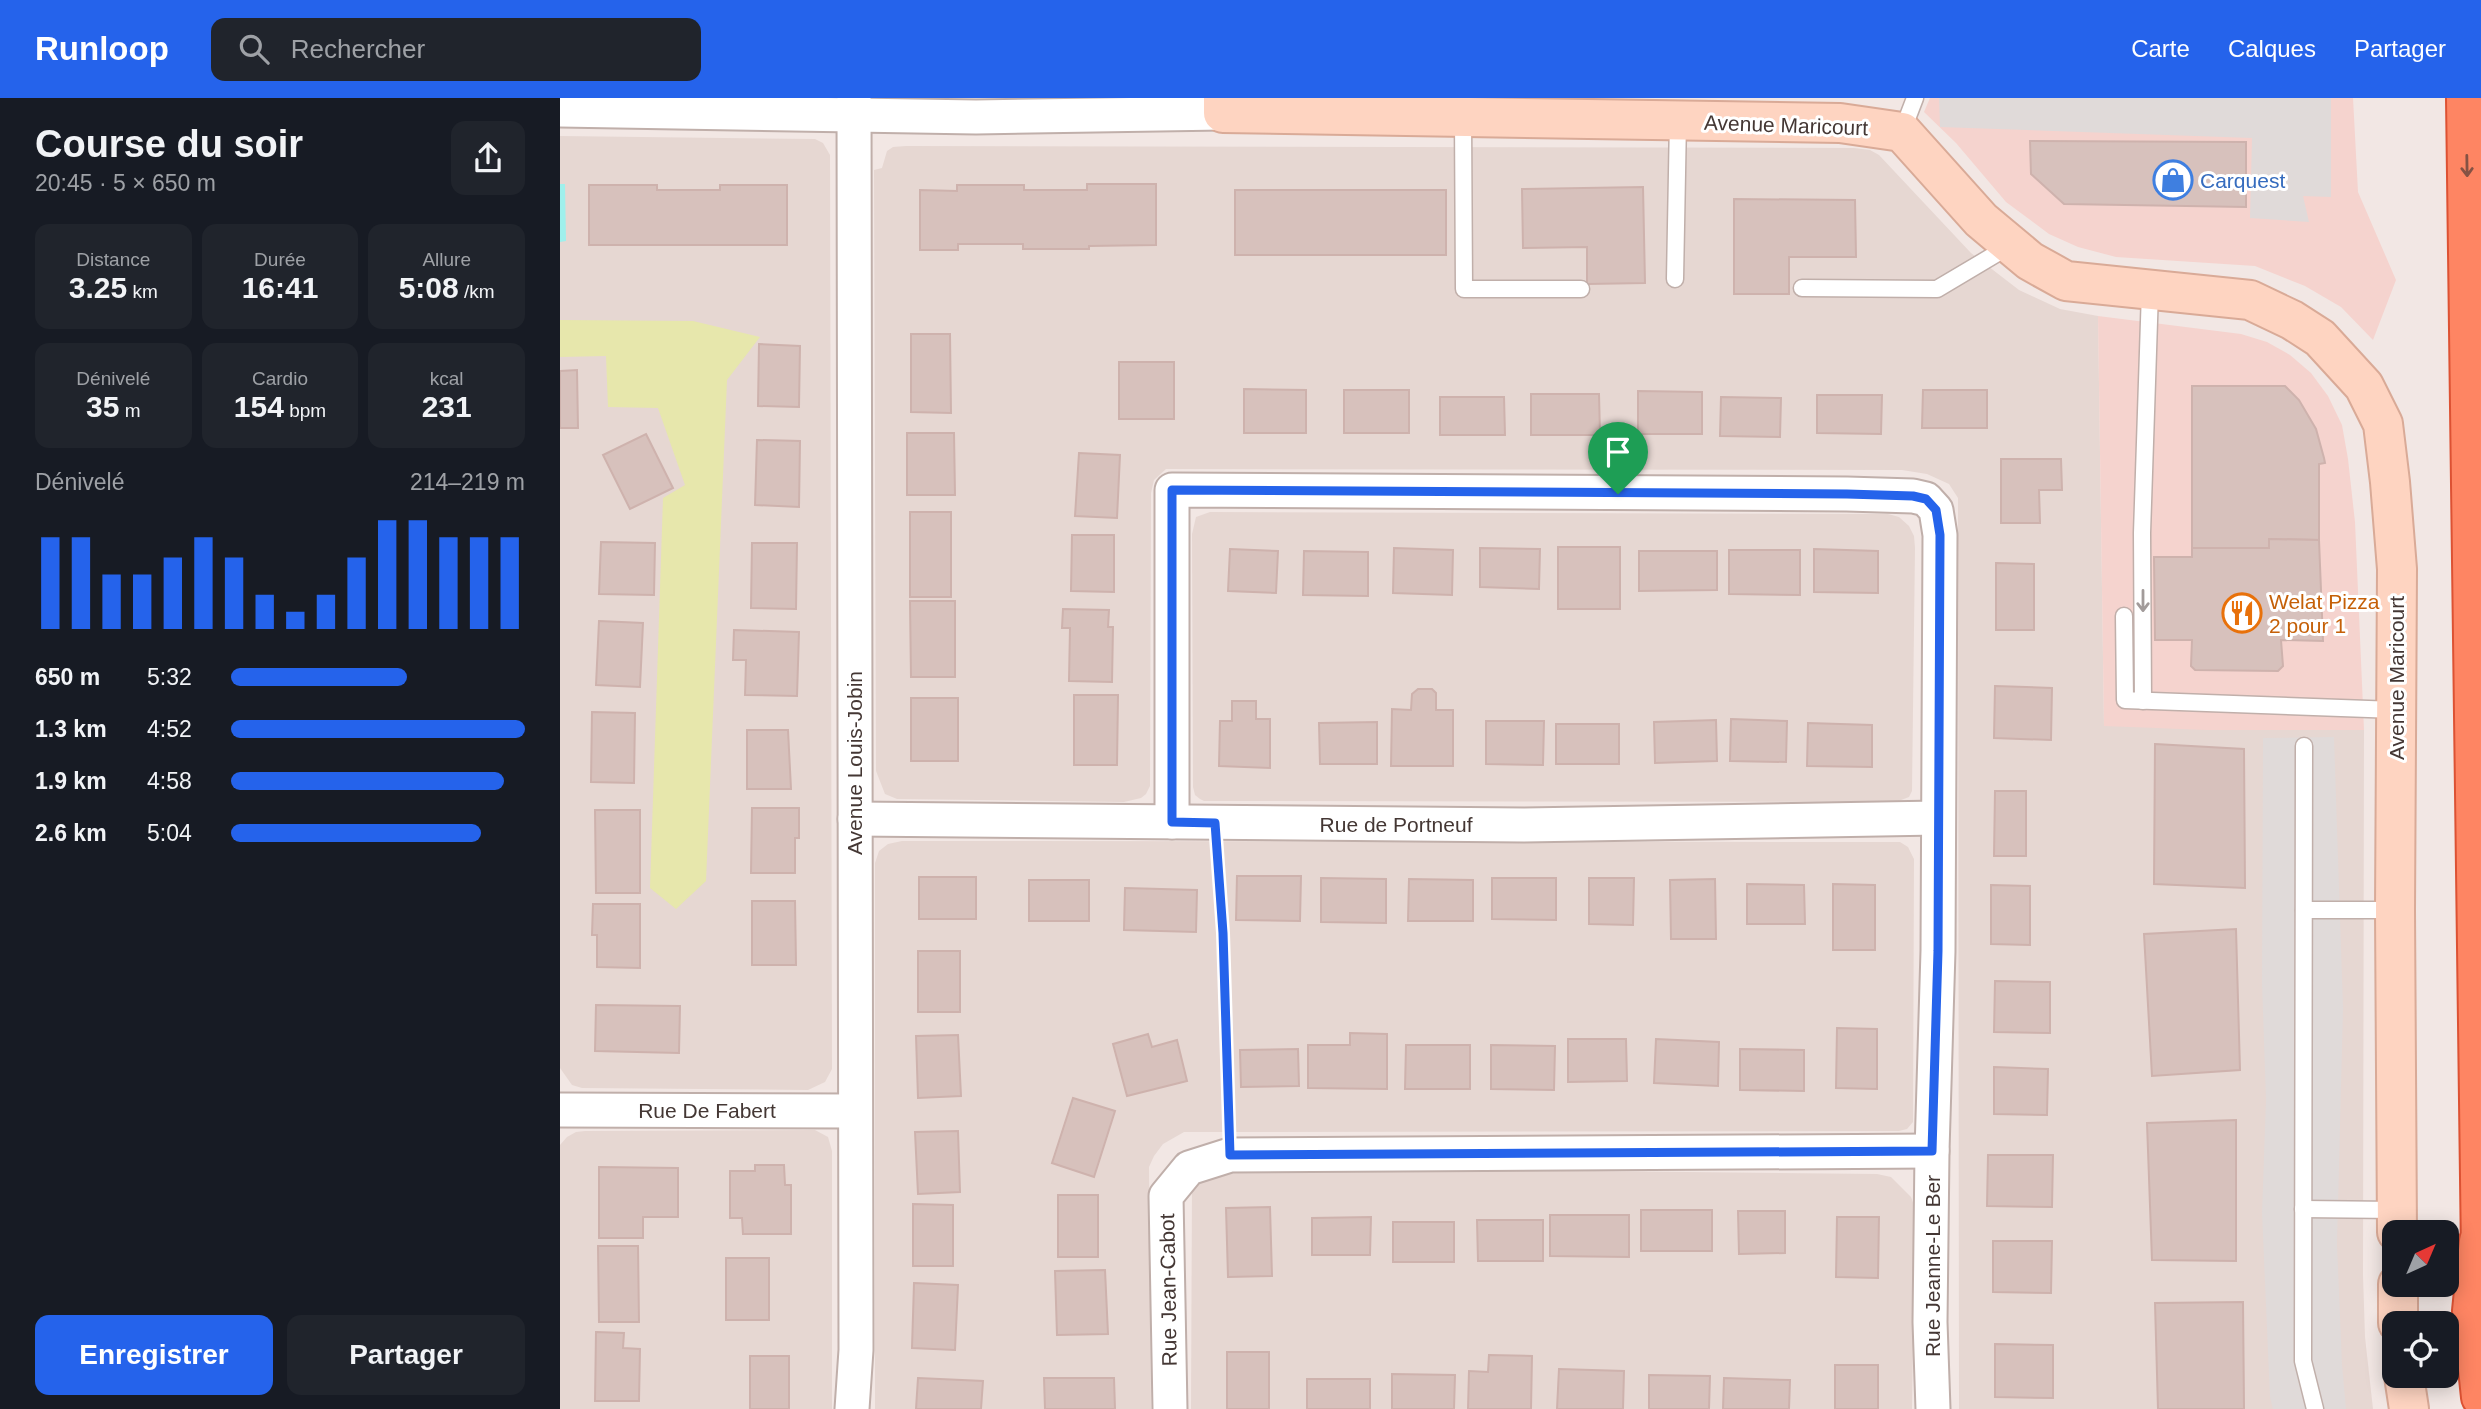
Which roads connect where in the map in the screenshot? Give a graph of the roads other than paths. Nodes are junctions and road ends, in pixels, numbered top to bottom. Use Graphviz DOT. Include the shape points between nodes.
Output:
graph roads {
  1 [pos="2466,98"];
  2 [pos="1223,106"];
  3 [pos="854,107"];
  4 [pos="1412,108"];
  5 [pos="560,110"];
  6 [pos="1908,115"];
  7 [pos="1463,118"];
  8 [pos="1678,121"];
  9 [pos="2011,245"];
  10 [pos="1675,279"];
  11 [pos="1802,288"];
  12 [pos="1581,289"];
  13 [pos="2150,290"];
  14 [pos="2124,616"];
  15 [pos="2143,701"];
  16 [pos="2396,710"];
  17 [pos="2304,746"];
  18 [pos="1938,818"];
  19 [pos="855,819"];
  20 [pos="1172,822"];
  21 [pos="2304,910"];
  22 [pos="2395,910"];
  23 [pos="560,1110"];
  24 [pos="854,1111"];
  25 [pos="1932,1151"];
  26 [pos="2303,1209"];
  27 [pos="2388,1220"];
  28 [pos="2396,1220"];
  29 [pos="2480,1248"];
  30 [pos="2405,1388"];
  31 [pos="2481,1397"];
  32 [pos="852,1409"];
  33 [pos="1170,1409"];
  34 [pos="1933,1409"];
  35 [pos="2315,1409"];
  36 [pos="2409,1409"];
  1 -- 29 [label="highway, one-way"];
  2 -- 3 [label="street, Avenue Maricourt" via="976,117"];
  2 -- 4 [label="street, Avenue Maricourt"];
  3 -- 5 [label="street, Avenue Maricourt"];
  3 -- 19 [label="street, Avenue Louis-Jobin"];
  4 -- 7 [label="street, Avenue Maricourt"];
  6 -- 8 [label="street, Avenue Maricourt" via="1840,122 1760,116"];
  6 -- 9 [label="street, Avenue Maricourt" via="1980,220"];
  7 -- 8 [label="street, Avenue Maricourt"];
  7 -- 12 [label="lane" via="1464,289"];
  8 -- 10 [label="lane"];
  9 -- 11 [label="lane" via="1937,289"];
  9 -- 13 [label="street, Avenue Maricourt" via="2066,281"];
  13 -- 15 [label="lane, one-way" via="2142,533"];
  13 -- 16 [label="street, Avenue Maricourt" via="2250,300 2320,338 2364,386 2382,424 2390,482 2397,569"];
  14 -- 15 [label="lane" via="2125,700"];
  15 -- 16 [label="lane"];
  16 -- 22 [label="street, Avenue Maricourt"];
  17 -- 21 [label="lane"];
  18 -- 20 [label="street, Rue de Portneuf" via="1524,825"];
  18 -- 20 [label="street, Rue Jeanne-Le Ber" via="1940,535 1936,510 1926,499 1847,494 1172,490"];
  18 -- 25 [label="street, Rue Jeanne-Le Ber"];
  19 -- 20 [label="street, Rue de Portneuf"];
  19 -- 24 [label="street, Avenue Louis-Jobin"];
  21 -- 22 [label="lane"];
  21 -- 26 [label="lane"];
  22 -- 28 [label="street, Avenue Maricourt"];
  23 -- 24 [label="street, Rue De Fabert"];
  24 -- 32 [label="street, Avenue Louis-Jobin" via="856,1350"];
  25 -- 33 [label="street, Rue Jean-Cabot" via="1230,1155 1189,1168 1166,1196"];
  25 -- 34 [label="street, Rue Jeanne-Le Ber"];
  26 -- 27 [label="lane"];
  26 -- 35 [label="lane" via="2303,1361"];
  29 -- 31 [label="highway" via="2472,1311"];
  30 -- 36 [label="street"];
}
